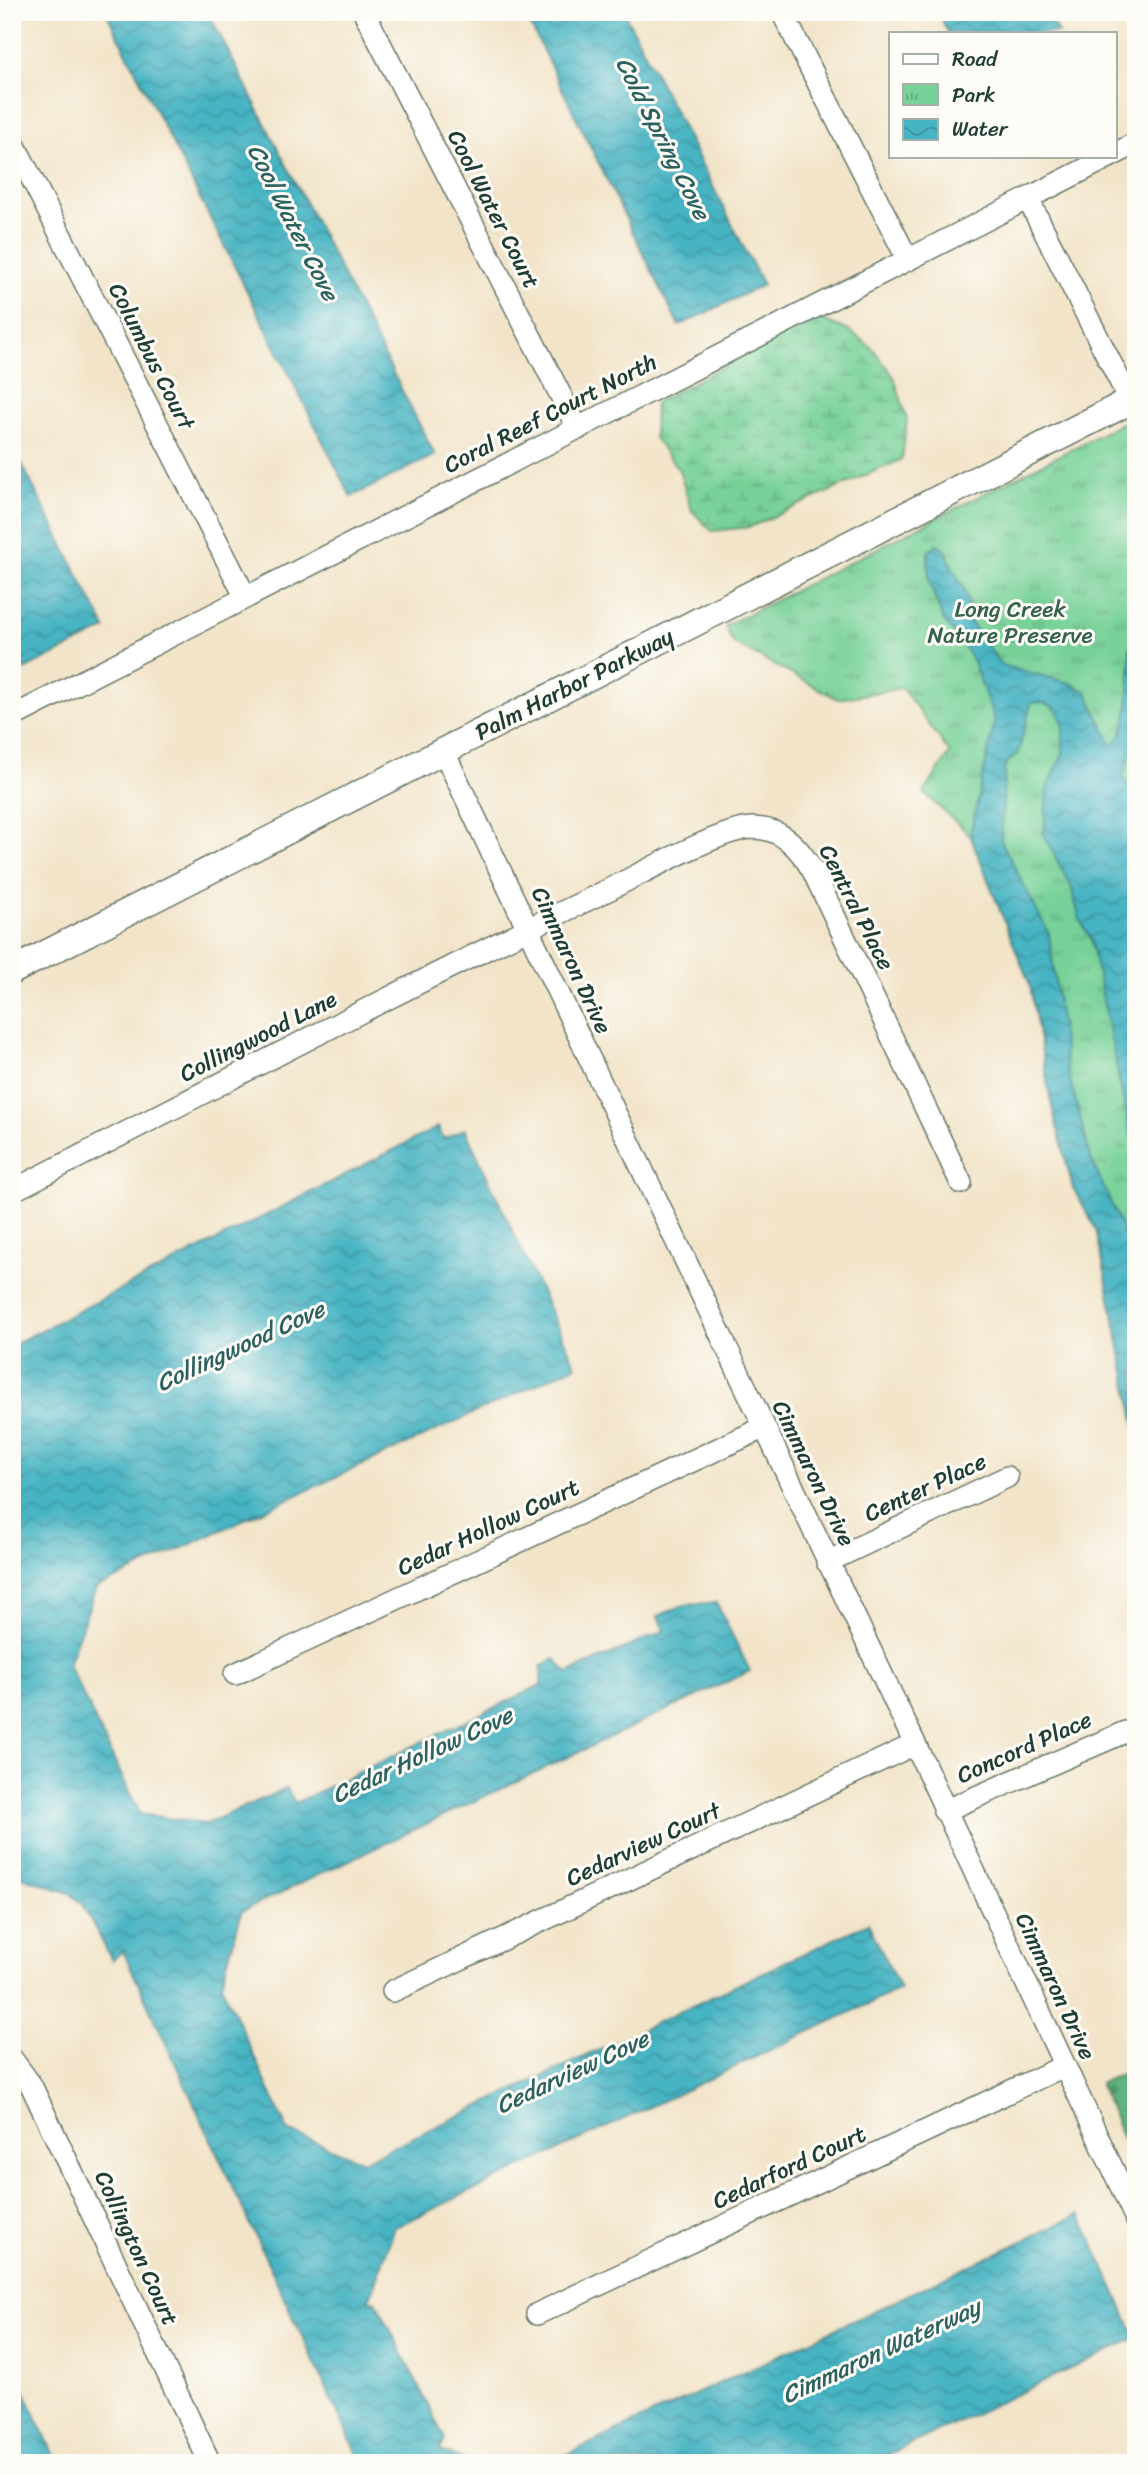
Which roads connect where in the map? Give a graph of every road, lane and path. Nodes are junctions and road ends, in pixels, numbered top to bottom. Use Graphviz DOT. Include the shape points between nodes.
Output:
graph roads {
  1 [pos="364,12"];
  2 [pos="782,12"];
  3 [pos="12,140"];
  4 [pos="1136,143"];
  5 [pos="1116,153"];
  6 [pos="1107,158"];
  7 [pos="1028,199"];
  8 [pos="908,260"];
  9 [pos="1133,399"];
  10 [pos="578,429"];
  11 [pos="245,596"];
  12 [pos="12,717"];
  13 [pos="443,750"];
  14 [pos="528,928"];
  15 [pos="12,971"];
  16 [pos="961,1183"];
  17 [pos="12,1191"];
  18 [pos="763,1428"];
  19 [pos="1007,1477"];
  20 [pos="827,1562"];
  21 [pos="235,1674"];
  22 [pos="1125,1732"];
  23 [pos="915,1744"];
  24 [pos="944,1811"];
  25 [pos="393,1991"];
  26 [pos="12,2059"];
  27 [pos="1064,2066"];
  28 [pos="1136,2219"];
  29 [pos="537,2315"];
  30 [pos="210,2463"];
  1 -- 10 [label="street, Cool Water Court"];
  2 -- 8 [label="street"];
  3 -- 11 [label="street, Columbus Court"];
  4 -- 5 [label="street, Coral Reef Court North"];
  6 -- 7 [label="street, Coral Reef Court North"];
  7 -- 8 [label="street, Coral Reef Court North"];
  7 -- 9 [label="street"];
  8 -- 10 [label="street, Coral Reef Court North"];
  9 -- 13 [label="street, Palm Harbor Parkway"];
  10 -- 11 [label="street, Coral Reef Court North"];
  11 -- 12 [label="street, Coral Reef Court North"];
  13 -- 14 [label="street, Cimmaron Drive"];
  13 -- 15 [label="street, Palm Harbor Parkway"];
  14 -- 16 [label="street, Central Place" via="729,833 751,828 784,837 801,850 821,885"];
  14 -- 17 [label="street, Collingwood Lane"];
  14 -- 18 [label="street, Cimmaron Drive"];
  18 -- 20 [label="street, Cimmaron Drive"];
  18 -- 21 [label="street, Cedar Hollow Court"];
  19 -- 20 [label="street, Center Place"];
  20 -- 23 [label="street, Cimmaron Drive"];
  22 -- 24 [label="street, Concord Place"];
  23 -- 24 [label="street, Cimmaron Drive"];
  23 -- 25 [label="street, Cedarview Court"];
  24 -- 27 [label="street, Cimmaron Drive"];
  26 -- 30 [label="street, Collington Court" via="31,2085"];
  27 -- 28 [label="street, Cimmaron Drive"];
  27 -- 29 [label="street, Cedarford Court"];
}
